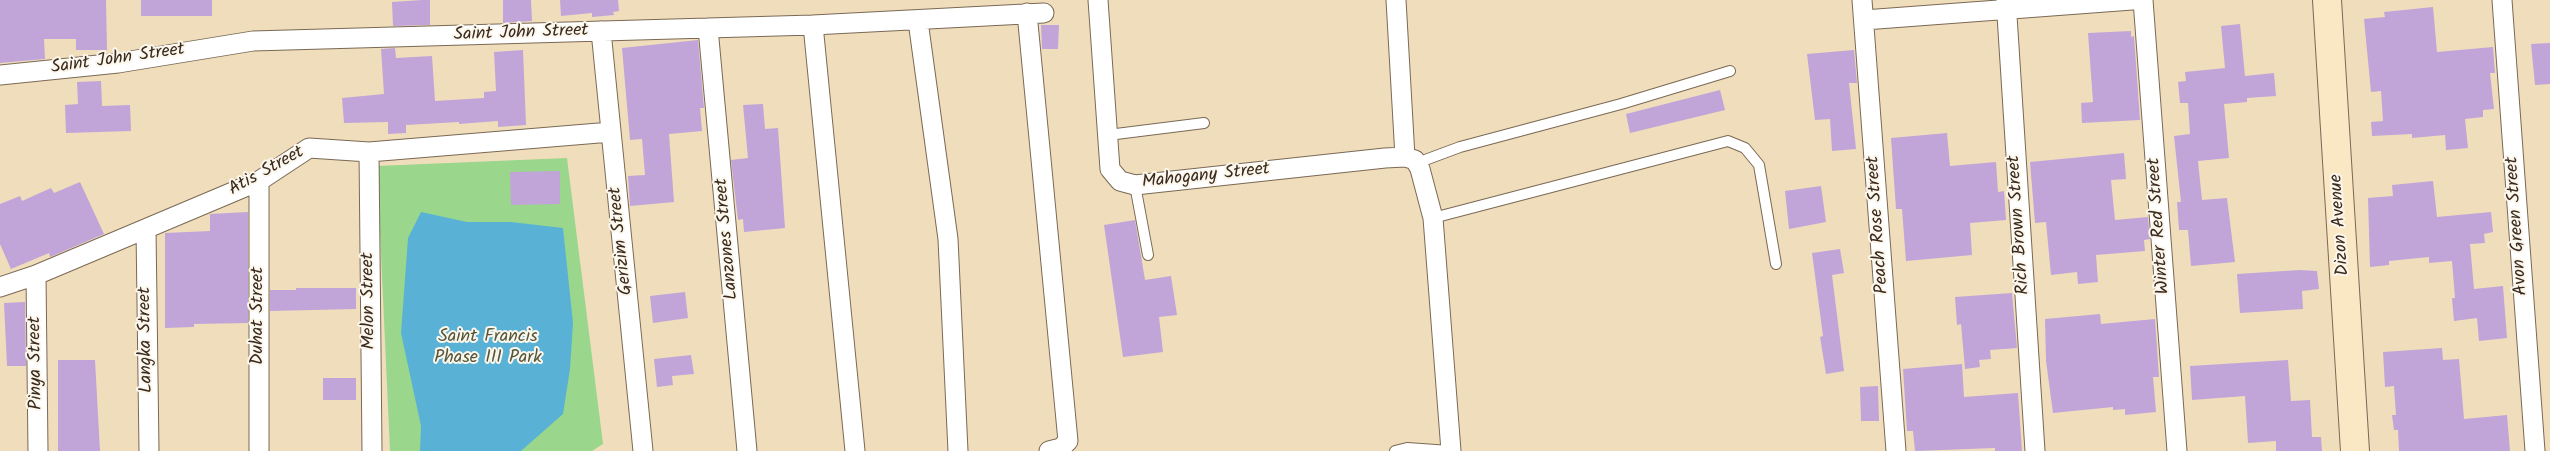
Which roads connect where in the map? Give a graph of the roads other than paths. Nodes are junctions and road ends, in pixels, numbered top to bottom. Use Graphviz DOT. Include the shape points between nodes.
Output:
graph roads {
  1 [pos="1098,0"];
  2 [pos="1396,0"];
  3 [pos="1862,0"];
  4 [pos="2132,0"];
  5 [pos="2144,0"];
  6 [pos="2326,0"];
  7 [pos="2502,0"];
  8 [pos="2006,5"];
  9 [pos="1864,20"];
  10 [pos="918,21"];
  11 [pos="813,25"];
  12 [pos="708,28"];
  13 [pos="601,31"];
  14 [pos="1730,70"];
  15 [pos="0,75"];
  16 [pos="1204,123"];
  17 [pos="611,132"];
  18 [pos="1108,135"];
  19 [pos="368,152"];
  20 [pos="1411,160"];
  21 [pos="259,181"];
  22 [pos="1135,184"];
  23 [pos="1433,218"];
  24 [pos="146,229"];
  25 [pos="1148,255"];
  26 [pos="1776,264"];
  27 [pos="36,275"];
  28 [pos="0,287"];
  29 [pos="38,451"];
  30 [pos="148,451"];
  31 [pos="259,451"];
  32 [pos="372,451"];
  33 [pos="643,451"];
  34 [pos="747,451"];
  35 [pos="855,451"];
  36 [pos="958,451"];
  37 [pos="1049,451"];
  38 [pos="1395,451"];
  39 [pos="1450,451"];
  40 [pos="1896,451"];
  41 [pos="2035,451"];
  42 [pos="2177,451"];
  43 [pos="2355,451"];
  44 [pos="2535,451"];
  1 -- 18 [label="street, Mahogany Street"];
  2 -- 20 [label="street"];
  3 -- 9 [label="street, Peach Rose Street"];
  4 -- 8 [label="street"];
  5 -- 42 [label="street, Winter Red Street"];
  6 -- 43 [label="street, Dizon Avenue"];
  7 -- 44 [label="street, Avon Green Street"];
  8 -- 9 [label="street"];
  8 -- 41 [label="street, Rich Brown Street"];
  9 -- 40 [label="street, Peach Rose Street"];
  10 -- 11 [label="street, Saint John Street"];
  10 -- 36 [label="street" via="948,239"];
  10 -- 37 [label="street, Saint John Street" via="1036,13 1068,441 1061,448"];
  11 -- 12 [label="street, Saint John Street"];
  11 -- 35 [label="street"];
  12 -- 13 [label="street, Saint John Street"];
  12 -- 34 [label="street, Lanzones Street"];
  13 -- 15 [label="street, Saint John Street" via="254,41 118,63"];
  13 -- 17 [label="street, Gerizim Street"];
  14 -- 20 [label="lane" via="1622,104"];
  16 -- 18 [label="lane"];
  17 -- 19 [label="street, Atis Street"];
  17 -- 33 [label="street, Gerizim Street"];
  18 -- 22 [label="street, Mahogany Street" via="1110,169 1120,181"];
  19 -- 21 [label="street, Atis Street" via="310,148"];
  19 -- 32 [label="street, Melon Street"];
  20 -- 22 [label="street, Mahogany Street"];
  20 -- 23 [label="street"];
  21 -- 24 [label="street, Atis Street"];
  21 -- 31 [label="street, Duhat Street"];
  22 -- 25 [label="lane"];
  23 -- 26 [label="lane" via="1728,141 1745,148 1759,165"];
  23 -- 39 [label="street"];
  24 -- 27 [label="street, Atis Street"];
  24 -- 30 [label="street, Langka Street"];
  27 -- 28 [label="street, Atis Street"];
  27 -- 29 [label="street, Pinya Street"];
  38 -- 39 [label="lane" via="1407,448"];
}
